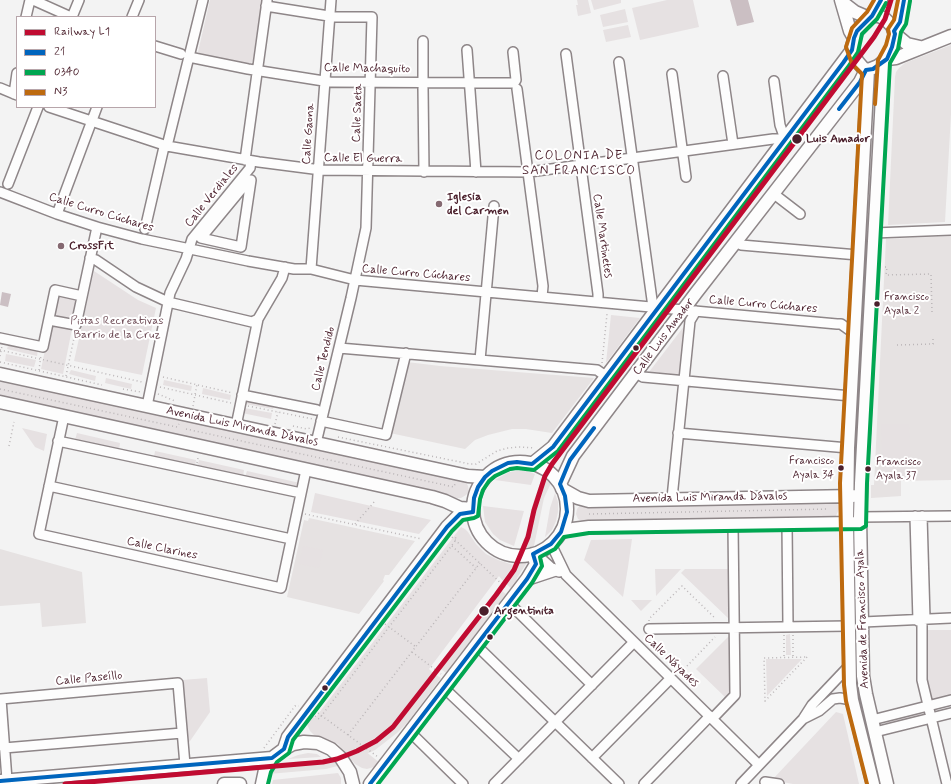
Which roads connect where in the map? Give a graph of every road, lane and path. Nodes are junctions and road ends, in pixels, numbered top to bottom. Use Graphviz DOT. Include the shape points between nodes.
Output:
graph roads {
  1 [pos="30,0"];
  2 [pos="33,0"];
  3 [pos="79,0"];
  4 [pos="139,0"];
  5 [pos="203,0"];
  6 [pos="331,0"];
  7 [pos="881,0"];
  8 [pos="904,0"];
  9 [pos="842,1"];
  10 [pos="266,3"];
  11 [pos="26,16"];
  12 [pos="69,16"];
  13 [pos="71,16"];
  14 [pos="132,16"];
  15 [pos="330,16"];
  16 [pos="871,17"];
  17 [pos="894,33"];
  18 [pos="951,36"];
  19 [pos="423,41"];
  20 [pos="853,44"];
  21 [pos="156,46"];
  22 [pos="920,47"];
  23 [pos="467,50"];
  24 [pos="513,52"];
  25 [pos="566,54"];
  26 [pos="185,56"];
  27 [pos="885,60"];
  28 [pos="619,62"];
  29 [pos="257,70"];
  30 [pos="867,70"];
  31 [pos="672,74"];
  32 [pos="723,76"];
  33 [pos="423,78"];
  34 [pos="774,81"];
  35 [pos="325,82"];
  36 [pos="370,82"];
  37 [pos="469,82"];
  38 [pos="16,84"];
  39 [pos="0,88"];
  40 [pos="423,88"];
  41 [pos="517,89"];
  42 [pos="15,95"];
  43 [pos="846,100"];
  44 [pos="866,103"];
  45 [pos="38,108"];
  46 [pos="52,108"];
  47 [pos="97,108"];
  48 [pos="92,121"];
  49 [pos="785,139"];
  50 [pos="734,144"];
  51 [pos="166,146"];
  52 [pos="683,152"];
  53 [pos="632,158"];
  54 [pos="248,161"];
  55 [pos="581,166"];
  56 [pos="319,170"];
  57 [pos="368,171"];
  58 [pos="424,172"];
  59 [pos="476,172"];
  60 [pos="529,172"];
  61 [pos="686,177"];
  62 [pos="8,184"];
  63 [pos="0,192"];
  64 [pos="774,194"];
  65 [pos="494,206"];
  66 [pos="56,214"];
  67 [pos="800,214"];
  68 [pos="97,227"];
  69 [pos="144,229"];
  70 [pos="951,230"];
  71 [pos="874,233"];
  72 [pos="737,242"];
  73 [pos="241,247"];
  74 [pos="190,250"];
  75 [pos="858,255"];
  76 [pos="90,258"];
  77 [pos="285,267"];
  78 [pos="885,267"];
  79 [pos="311,269"];
  80 [pos="354,280"];
  81 [pos="486,288"];
  82 [pos="82,296"];
  83 [pos="542,297"];
  84 [pos="168,302"];
  85 [pos="598,302"];
  86 [pos="656,307"];
  87 [pos="690,310"];
  88 [pos="932,312"];
  89 [pos="607,314"];
  90 [pos="855,316"];
  91 [pos="49,320"];
  92 [pos="258,320"];
  93 [pos="841,324"];
  94 [pos="76,325"];
  95 [pos="854,334"];
  96 [pos="933,336"];
  97 [pos="0,338"];
  98 [pos="897,345"];
  99 [pos="43,347"];
  100 [pos="339,348"];
  101 [pos="0,350"];
  102 [pos="406,353"];
  103 [pos="40,359"];
  104 [pos="480,360"];
  105 [pos="0,362"];
  106 [pos="68,366"];
  107 [pos="39,370"];
  108 [pos="636,373"];
  109 [pos="0,374"];
  110 [pos="604,375"];
  111 [pos="162,376"];
  112 [pos="66,377"];
  113 [pos="683,380"];
  114 [pos="65,382"];
  115 [pos="146,383"];
  116 [pos="197,384"];
  117 [pos="102,385"];
  118 [pos="117,388"];
  119 [pos="0,389"];
  120 [pos="233,393"];
  121 [pos="130,394"];
  122 [pos="196,395"];
  123 [pos="242,395"];
  124 [pos="851,396"];
  125 [pos="147,398"];
  126 [pos="0,402"];
  127 [pos="174,402"];
  128 [pos="179,402"];
  129 [pos="280,402"];
  130 [pos="231,403"];
  131 [pos="194,406"];
  132 [pos="244,406"];
  133 [pos="131,412"];
  134 [pos="278,412"];
  135 [pos="64,416"];
  136 [pos="130,417"];
  137 [pos="318,417"];
  138 [pos="160,418"];
  139 [pos="14,422"];
  140 [pos="129,422"];
  141 [pos="159,423"];
  142 [pos="275,424"];
  143 [pos="182,425"];
  144 [pos="187,426"];
  145 [pos="236,426"];
  146 [pos="158,428"];
  147 [pos="186,429"];
  148 [pos="292,430"];
  149 [pos="185,432"];
  150 [pos="678,433"];
  151 [pos="335,437"];
  152 [pos="317,439"];
  153 [pos="58,441"];
  154 [pos="8,446"];
  155 [pos="542,447"];
  156 [pos="295,448"];
  157 [pos="848,448"];
  158 [pos="294,452"];
  159 [pos="293,457"];
  160 [pos="532,464"];
  161 [pos="306,470"];
  162 [pos="485,477"];
  163 [pos="456,483"];
  164 [pos="49,486"];
  165 [pos="561,486"];
  166 [pos="301,493"];
  167 [pos="846,496"];
  168 [pos="860,496"];
  169 [pos="672,498"];
  170 [pos="375,501"];
  171 [pos="445,501"];
  172 [pos="828,504"];
  173 [pos="589,509"];
  174 [pos="473,510"];
  175 [pos="828,510"];
  176 [pos="297,513"];
  177 [pos="589,514"];
  178 [pos="828,514"];
  179 [pos="919,516"];
  180 [pos="951,516"];
  181 [pos="589,518"];
  182 [pos="861,520"];
  183 [pos="846,522"];
  184 [pos="355,524"];
  185 [pos="787,524"];
  186 [pos="733,525"];
  187 [pos="451,530"];
  188 [pos="561,532"];
  189 [pos="291,539"];
  190 [pos="422,539"];
  191 [pos="456,540"];
  192 [pos="551,544"];
  193 [pos="452,546"];
  194 [pos="534,554"];
  195 [pos="480,563"];
  196 [pos="476,568"];
  197 [pos="560,573"];
  198 [pos="527,579"];
  199 [pos="507,589"];
  200 [pos="509,603"];
  201 [pos="951,618"];
  202 [pos="922,620"];
  203 [pos="718,621"];
  204 [pos="863,622"];
  205 [pos="385,624"];
  206 [pos="649,626"];
  207 [pos="848,626"];
  208 [pos="389,627"];
  209 [pos="734,627"];
  210 [pos="788,631"];
  211 [pos="718,634"];
  212 [pos="634,642"];
  213 [pos="476,645"];
  214 [pos="416,647"];
  215 [pos="412,652"];
  216 [pos="784,658"];
  217 [pos="793,658"];
  218 [pos="687,666"];
  219 [pos="849,666"];
  220 [pos="441,674"];
  221 [pos="671,678"];
  222 [pos="592,684"];
  223 [pos="444,688"];
  224 [pos="852,700"];
  225 [pos="951,700"];
  226 [pos="301,705"];
  227 [pos="928,706"];
  228 [pos="314,709"];
  229 [pos="951,713"];
  230 [pos="322,715"];
  231 [pos="315,716"];
  232 [pos="711,717"];
  233 [pos="931,718"];
  234 [pos="803,719"];
  235 [pos="872,720"];
  236 [pos="555,722"];
  237 [pos="410,732"];
  238 [pos="875,732"];
  239 [pos="182,733"];
  240 [pos="348,735"];
  241 [pos="4,748"];
  242 [pos="284,748"];
  243 [pos="262,750"];
  244 [pos="272,758"];
  245 [pos="592,758"];
  246 [pos="518,759"];
  247 [pos="383,760"];
  248 [pos="759,765"];
  249 [pos="185,766"];
  250 [pos="3,781"];
  251 [pos="765,782"];
  252 [pos="224,784"];
  253 [pos="240,784"];
  254 [pos="262,784"];
  255 [pos="353,784"];
  256 [pos="370,784"];
  257 [pos="462,784"];
  258 [pos="494,784"];
  259 [pos="619,784"];
  260 [pos="644,784"];
  261 [pos="741,784"];
  262 [pos="779,784"];
  263 [pos="873,784"];
  264 [pos="887,784"];
  265 [pos="947,784"];
  1 -- 11 [label="street"];
  2 -- 12 [label="street"];
  3 -- 13 [label="street"];
  4 -- 14 [label="street"];
  5 -- 26 [label="street"];
  6 -- 15 [label="street, Calle Gaona"];
  7 -- 16 [label="main road"];
  8 -- 17 [label="main road" via="900,22"];
  9 -- 16 [label="main road" via="855,12"];
  9 -- 20 [label="main road"];
  10 -- 15 [label="street"];
  10 -- 29 [label="street, Calle Verdiales"];
  15 -- 35 [label="street, Calle Gaona"];
  15 -- 36 [label="street, Calle Saeta" via="372,17"];
  16 -- 17 [label="main road" via="880,16 885,19 892,26"];
  16 -- 20 [label="main road" via="862,25"];
  17 -- 22 [label="main road" via="906,44"];
  17 -- 27 [label="main road" via="892,47"];
  18 -- 22 [label="main road"];
  19 -- 33 [label="street"];
  20 -- 30 [label="main road" via="857,61"];
  20 -- 49 [label="main road, Calle Luis Amador"];
  21 -- 26 [label="street, Calle Machaquito"];
  22 -- 27 [label="main road" via="915,51"];
  23 -- 37 [label="street"];
  24 -- 37 [label="street, Calle Machaquito" via="516,80 514,83"];
  25 -- 55 [label="street, Calle Martinetes"];
  26 -- 29 [label="street, Calle Machaquito"];
  26 -- 51 [label="street"];
  27 -- 30 [label="main road" via="873,69"];
  27 -- 71 [label="main road, Avenida de Francisco Ayala"];
  28 -- 53 [label="street"];
  29 -- 35 [label="street, Calle Machaquito"];
  29 -- 54 [label="street, Calle Verdiales"];
  30 -- 43 [label="main road, Calle Luis Amador"];
  30 -- 44 [label="main road, Avenida de Francisco Ayala"];
  31 -- 52 [label="street"];
  32 -- 50 [label="street"];
  34 -- 49 [label="street" via="780,125"];
  35 -- 36 [label="street, Calle Machaquito"];
  35 -- 56 [label="street, Calle Gaona"];
  36 -- 37 [label="street, Calle Machaquito"];
  36 -- 57 [label="street, Calle Saeta"];
  37 -- 59 [label="street"];
  38 -- 42 [label="street"];
  39 -- 42 [label="street"];
  40 -- 58 [label="street"];
  41 -- 60 [label="street"];
  43 -- 44 [label="main road" via="857,99"];
  43 -- 64 [label="main road, Calle Luis Amador"];
  44 -- 75 [label="main road, Avenida de Francisco Ayala"];
  45 -- 62 [label="street"];
  46 -- 48 [label="street, Calle El Guerra"];
  47 -- 48 [label="street"];
  48 -- 51 [label="street, Calle El Guerra"];
  48 -- 66 [label="street"];
  49 -- 50 [label="street, Calle El Guerra"];
  49 -- 86 [label="main road, Calle Luis Amador"];
  50 -- 52 [label="street, Calle El Guerra"];
  51 -- 54 [label="street, Calle El Guerra"];
  51 -- 69 [label="street"];
  52 -- 53 [label="street, Calle El Guerra"];
  52 -- 61 [label="street"];
  53 -- 55 [label="street, Calle El Guerra"];
  53 -- 86 [label="street"];
  54 -- 56 [label="street, Calle El Guerra"];
  54 -- 74 [label="street, Calle Verdiales" via="250,168 192,239"];
  55 -- 60 [label="street, Calle El Guerra"];
  55 -- 85 [label="street, Calle Martinetes"];
  56 -- 57 [label="street, Calle El Guerra"];
  56 -- 79 [label="street, Calle Gaona"];
  57 -- 58 [label="street, Calle El Guerra"];
  57 -- 80 [label="street, Calle Saeta" via="366,228"];
  58 -- 59 [label="street, Calle El Guerra"];
  59 -- 60 [label="street, Calle El Guerra"];
  60 -- 83 [label="street" via="543,286"];
  63 -- 66 [label="street, Calle Curro Cúchares"];
  64 -- 67 [label="street"];
  64 -- 72 [label="main road, Calle Luis Amador"];
  65 -- 81 [label="street"];
  66 -- 68 [label="street, Calle Curro Cúchares"];
  68 -- 74 [label="street, Calle Curro Cúchares"];
  68 -- 76 [label="street"];
  70 -- 71 [label="street"];
  71 -- 168 [label="main road, Avenida de Francisco Ayala"];
  72 -- 75 [label="street" via="742,245"];
  72 -- 87 [label="main road, Calle Luis Amador"];
  73 -- 73 [label="street" via="201,238 250,180"];
  74 -- 77 [label="street, Calle Curro Cúchares"];
  74 -- 84 [label="street, Calle Verdiales"];
  75 -- 90 [label="main road, Avenida de Francisco Ayala"];
  76 -- 82 [label="street"];
  76 -- 84 [label="street" via="136,287"];
  77 -- 79 [label="street, Calle Curro Cúchares"];
  77 -- 92 [label="street" via="282,278"];
  78 -- 88 [label="path" via="886,275 931,274"];
  79 -- 80 [label="street, Calle Curro Cúchares"];
  80 -- 81 [label="street, Calle Curro Cúchares"];
  80 -- 100 [label="street, Calle Tendido"];
  81 -- 83 [label="street, Calle Curro Cúchares"];
  81 -- 104 [label="street"];
  82 -- 91 [label="street" via="55,290"];
  82 -- 94 [label="street"];
  83 -- 85 [label="street, Calle Curro Cúchares"];
  84 -- 92 [label="street" via="252,322"];
  84 -- 125 [label="street, Calle Verdiales"];
  85 -- 86 [label="street, Calle Curro Cúchares"];
  86 -- 87 [label="street, Calle Curro Cúchares"];
  86 -- 110 [label="main road, Calle Luis Amador"];
  87 -- 93 [label="street, Calle Curro Cúchares"];
  87 -- 108 [label="main road, Calle Luis Amador"];
  87 -- 113 [label="street"];
  89 -- 110 [label="path"];
  90 -- 93 [label="street"];
  90 -- 95 [label="main road, Avenida de Francisco Ayala"];
  91 -- 94 [label="street"];
  91 -- 99 [label="street"];
  92 -- 123 [label="street"];
  93 -- 95 [label="street"];
  94 -- 106 [label="path"];
  95 -- 124 [label="main road, Avenida de Francisco Ayala"];
  96 -- 98 [label="path" via="933,344"];
  97 -- 99 [label="street"];
  99 -- 103 [label="path"];
  100 -- 102 [label="street"];
  100 -- 137 [label="street, Calle Tendido"];
  101 -- 103 [label="path"];
  102 -- 104 [label="street"];
  102 -- 137 [label="street" via="386,435"];
  103 -- 106 [label="path"];
  103 -- 107 [label="path"];
  104 -- 110 [label="street" via="598,370"];
  105 -- 107 [label="path"];
  106 -- 112 [label="path"];
  106 -- 115 [label="path"];
  107 -- 112 [label="path"];
  108 -- 113 [label="street" via="643,377"];
  108 -- 165 [label="main road, Calle Luis Amador" via="570,460"];
  109 -- 125 [label="main road, Avenida Luis Miranda Dávalos"];
  110 -- 160 [label="main road, Calle Luis Amador" via="553,447"];
  111 -- 116 [label="path"];
  112 -- 114 [label="path"];
  112 -- 117 [label="path"];
  113 -- 124 [label="street"];
  113 -- 150 [label="street"];
  116 -- 120 [label="path"];
  116 -- 122 [label="path"];
  118 -- 125 [label="path"];
  119 -- 136 [label="path"];
  121 -- 125 [label="path"];
  122 -- 128 [label="path" via="159,387 158,395"];
  122 -- 130 [label="path"];
  122 -- 131 [label="path"];
  123 -- 129 [label="street"];
  123 -- 145 [label="street"];
  124 -- 157 [label="main road, Avenida de Francisco Ayala"];
  125 -- 127 [label="path"];
  125 -- 145 [label="main road, Avenida Luis Miranda Dávalos"];
  126 -- 135 [label="main road"];
  129 -- 134 [label="path"];
  129 -- 137 [label="street"];
  132 -- 134 [label="path"];
  133 -- 136 [label="path"];
  134 -- 137 [label="path"];
  134 -- 142 [label="path"];
  135 -- 153 [label="street, Calle Clarines"];
  135 -- 161 [label="main road"];
  136 -- 140 [label="path"];
  136 -- 141 [label="path"];
  137 -- 152 [label="street, Calle Tendido"];
  138 -- 141 [label="path"];
  139 -- 154 [label="path"];
  141 -- 143 [label="path" via="177,427 178,424"];
  141 -- 146 [label="path"];
  144 -- 147 [label="path"];
  145 -- 152 [label="main road, Avenida Luis Miranda Dávalos"];
  147 -- 149 [label="path"];
  147 -- 158 [label="path"];
  148 -- 152 [label="path" via="296,428"];
  150 -- 157 [label="street"];
  150 -- 169 [label="street"];
  151 -- 155 [label="path" via="341,436 470,464 476,464 497,451 508,448"];
  152 -- 162 [label="main road, Avenida Luis Miranda Dávalos" via="468,476"];
  153 -- 164 [label="street, Calle Clarines"];
  153 -- 166 [label="street"];
  156 -- 158 [label="path"];
  157 -- 167 [label="main road, Avenida de Francisco Ayala"];
  158 -- 159 [label="path"];
  158 -- 163 [label="path" via="454,487"];
  160 -- 162 [label="main road" via="508,463"];
  160 -- 165 [label="main road" via="547,471"];
  161 -- 166 [label="street, Calle Clarines"];
  161 -- 171 [label="main road"];
  162 -- 174 [label="main road" via="478,487"];
  164 -- 189 [label="street"];
  164 -- 189 [label="street, Calle Clarines" via="39,534 281,588"];
  165 -- 169 [label="main road, Avenida Luis Miranda Dávalos" via="578,498 589,501"];
  165 -- 188 [label="main road" via="567,503 567,512"];
  166 -- 176 [label="street, Calle Clarines"];
  167 -- 168 [label="main road, Avenida Luis Miranda Dávalos"];
  167 -- 169 [label="main road, Avenida Luis Miranda Dávalos"];
  167 -- 183 [label="main road, Avenida de Francisco Ayala"];
  168 -- 182 [label="main road, Avenida de Francisco Ayala"];
  170 -- 184 [label="path"];
  171 -- 174 [label="main road" via="460,508"];
  171 -- 187 [label="main road"];
  172 -- 175 [label="path"];
  173 -- 177 [label="path"];
  174 -- 187 [label="main road" via="460,514"];
  174 -- 194 [label="main road" via="479,532 493,547 512,555"];
  175 -- 177 [label="path"];
  175 -- 178 [label="path"];
  176 -- 184 [label="path"];
  176 -- 189 [label="street, Calle Clarines"];
  177 -- 181 [label="path"];
  179 -- 180 [label="street"];
  179 -- 182 [label="street"];
  179 -- 202 [label="street"];
  182 -- 183 [label="main road"];
  182 -- 204 [label="main road, Avenida de Francisco Ayala"];
  183 -- 185 [label="main road"];
  183 -- 207 [label="main road, Avenida de Francisco Ayala"];
  184 -- 190 [label="path"];
  185 -- 186 [label="main road"];
  185 -- 210 [label="street"];
  186 -- 188 [label="main road" via="589,527"];
  186 -- 209 [label="street"];
  187 -- 191 [label="path"];
  187 -- 191 [label="path"];
  187 -- 242 [label="main road" via="288,737"];
  188 -- 192 [label="main road"];
  191 -- 193 [label="path"];
  191 -- 195 [label="path"];
  192 -- 194 [label="main road"];
  192 -- 197 [label="street, Calle Náyades"];
  193 -- 196 [label="path"];
  193 -- 208 [label="path"];
  194 -- 197 [label="street, Calle Náyades"];
  194 -- 198 [label="main road" via="536,564"];
  195 -- 196 [label="path"];
  195 -- 199 [label="path"];
  196 -- 214 [label="path"];
  197 -- 198 [label="main road"];
  197 -- 212 [label="street, Calle Náyades"];
  198 -- 200 [label="main road"];
  200 -- 213 [label="main road"];
  200 -- 222 [label="street"];
  201 -- 202 [label="street"];
  202 -- 204 [label="street"];
  202 -- 227 [label="street" via="922,680"];
  203 -- 206 [label="path" via="682,586 649,619"];
  204 -- 235 [label="main road, Avenida de Francisco Ayala" via="864,676"];
  205 -- 208 [label="path"];
  206 -- 209 [label="street"];
  207 -- 210 [label="street"];
  207 -- 219 [label="main road, Avenida de Francisco Ayala"];
  208 -- 214 [label="path"];
  208 -- 230 [label="path"];
  209 -- 210 [label="street"];
  209 -- 232 [label="street" via="735,695"];
  210 -- 216 [label="path"];
  210 -- 217 [label="path"];
  211 -- 218 [label="path"];
  212 -- 221 [label="street, Calle Náyades"];
  212 -- 222 [label="street"];
  213 -- 223 [label="main road"];
  213 -- 236 [label="street"];
  214 -- 215 [label="path"];
  215 -- 220 [label="path"];
  215 -- 240 [label="path"];
  216 -- 217 [label="path"];
  216 -- 217 [label="path" via="764,658 765,701 807,658"];
  219 -- 224 [label="main road, Avenida de Francisco Ayala"];
  219 -- 234 [label="street" via="812,705"];
  221 -- 232 [label="street, Calle Náyades"];
  221 -- 245 [label="street"];
  222 -- 236 [label="street"];
  223 -- 237 [label="main road"];
  223 -- 246 [label="street"];
  224 -- 234 [label="street" via="833,699 819,711"];
  224 -- 263 [label="main road, Avenida de Francisco Ayala"];
  225 -- 227 [label="street"];
  226 -- 243 [label="path" via="295,706"];
  227 -- 233 [label="street"];
  227 -- 235 [label="street"];
  228 -- 230 [label="path"];
  229 -- 233 [label="street"];
  230 -- 231 [label="path" via="319,719"];
  230 -- 240 [label="path"];
  232 -- 248 [label="street, Calle Náyades"];
  232 -- 260 [label="street"];
  233 -- 238 [label="street"];
  233 -- 265 [label="street"];
  234 -- 248 [label="street"];
  235 -- 238 [label="main road, Avenida de Francisco Ayala"];
  236 -- 245 [label="street"];
  236 -- 246 [label="street"];
  237 -- 256 [label="main road"];
  237 -- 257 [label="street"];
  238 -- 264 [label="main road, Avenida de Francisco Ayala"];
  239 -- 241 [label="street"];
  239 -- 241 [label="street, Calle Paseíllo" via="178,683 1,699"];
  239 -- 249 [label="street, Calle Paseíllo"];
  240 -- 247 [label="path"];
  241 -- 250 [label="street, Calle Paseíllo"];
  242 -- 244 [label="main road"];
  242 -- 255 [label="main road" via="304,742 318,743 331,749 345,762"];
  244 -- 249 [label="main road"];
  244 -- 254 [label="main road" via="265,770"];
  245 -- 259 [label="street"];
  246 -- 258 [label="street"];
  248 -- 261 [label="street"];
  249 -- 250 [label="main road"];
  251 -- 262 [label="street"];
  252 -- 253 [label="main road"];
}
